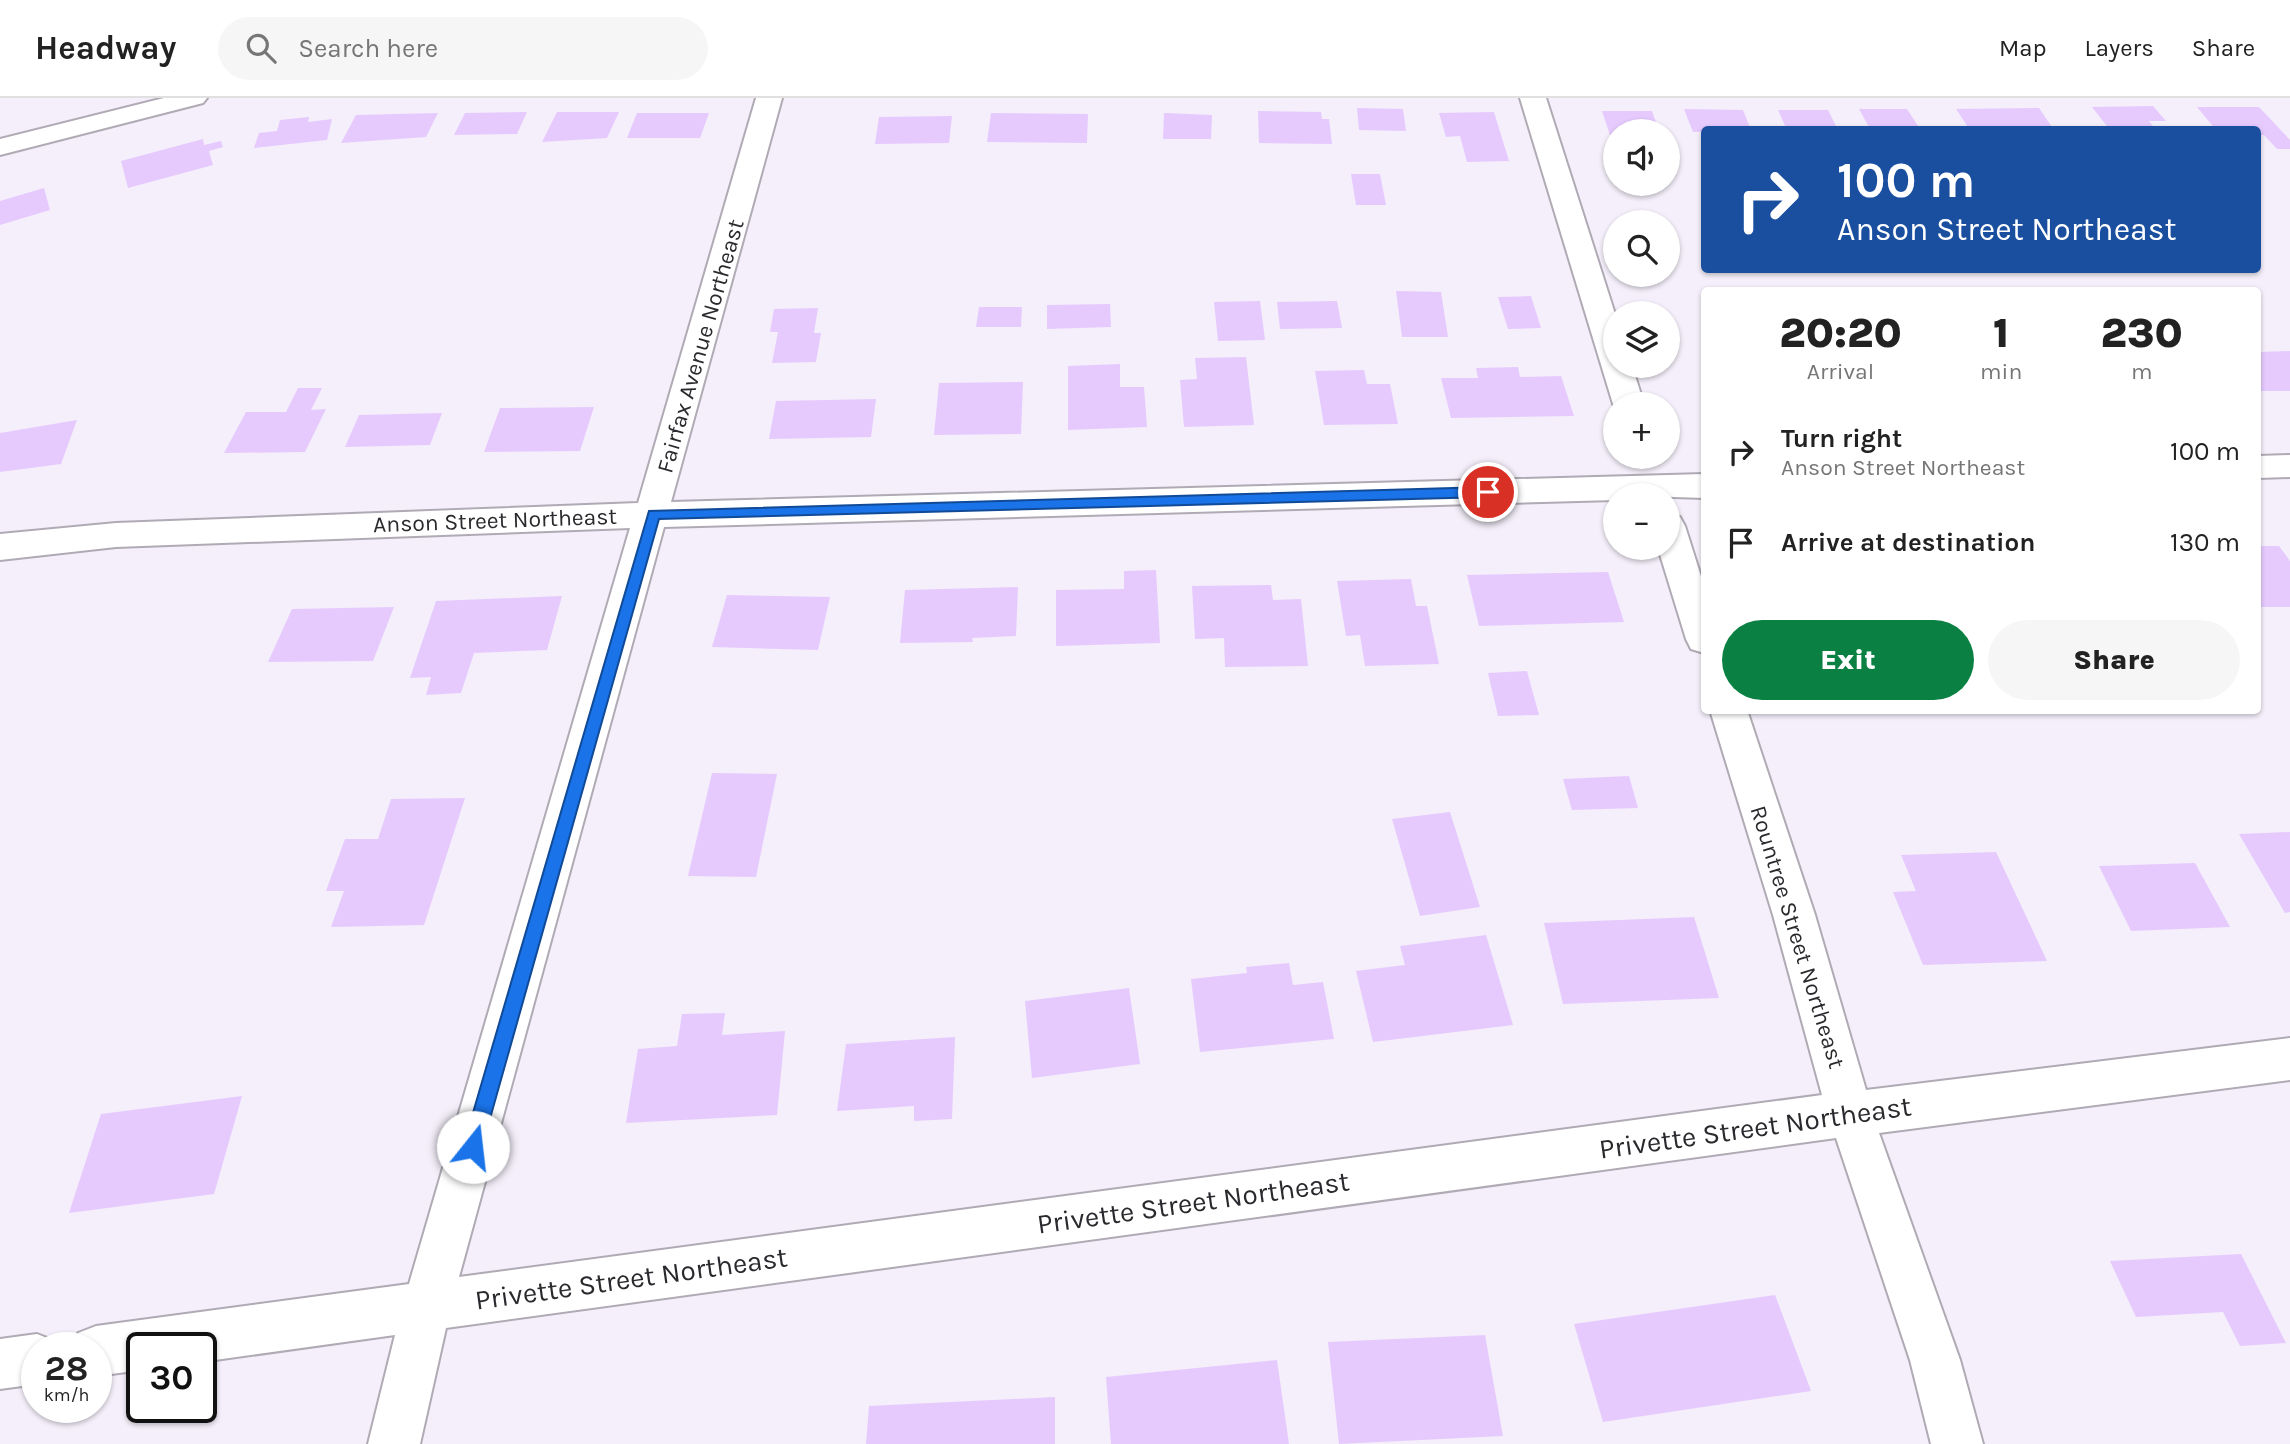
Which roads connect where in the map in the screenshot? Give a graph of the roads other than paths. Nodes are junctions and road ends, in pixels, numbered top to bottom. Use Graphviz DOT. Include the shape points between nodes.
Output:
graph roads {
  1 [pos="194,98"];
  2 [pos="769,98"];
  3 [pos="1533,98"];
  4 [pos="0,147"];
  5 [pos="1603,322"];
  6 [pos="2290,466"];
  7 [pos="2261,467"];
  8 [pos="1653,480"];
  9 [pos="1701,486"];
  10 [pos="654,514"];
  11 [pos="0,547"];
  12 [pos="1679,560"];
  13 [pos="1701,630"];
  14 [pos="1729,714"];
  15 [pos="2290,1059"];
  16 [pos="1850,1114"];
  17 [pos="427,1305"];
  18 [pos="112,1349"];
  19 [pos="21,1361"];
  20 [pos="0,1364"];
  21 [pos="394,1444"];
  22 [pos="1957,1444"];
  1 -- 4 [label="street"];
  2 -- 10 [label="street, Fairfax Avenue Northeast"];
  3 -- 5 [label="street"];
  6 -- 7 [label="street"];
  8 -- 9 [label="street, Anson Street Northeast"];
  8 -- 10 [label="street, Anson Street Northeast"];
  10 -- 11 [label="street, Anson Street Northeast" via="116,534"];
  10 -- 17 [label="street, Fairfax Avenue Northeast"];
  12 -- 13 [label="street"];
  14 -- 16 [label="street, Rountree Street Northeast" via="1794,915"];
  15 -- 16 [label="street, Privette Street Northeast"];
  16 -- 17 [label="street, Privette Street Northeast"];
  16 -- 22 [label="street, Rountree Street Northeast" via="1936,1360"];
  17 -- 18 [label="street, Privette Street Northeast"];
  17 -- 21 [label="street, Fairfax Avenue Northeast"];
  19 -- 20 [label="street"];
}
